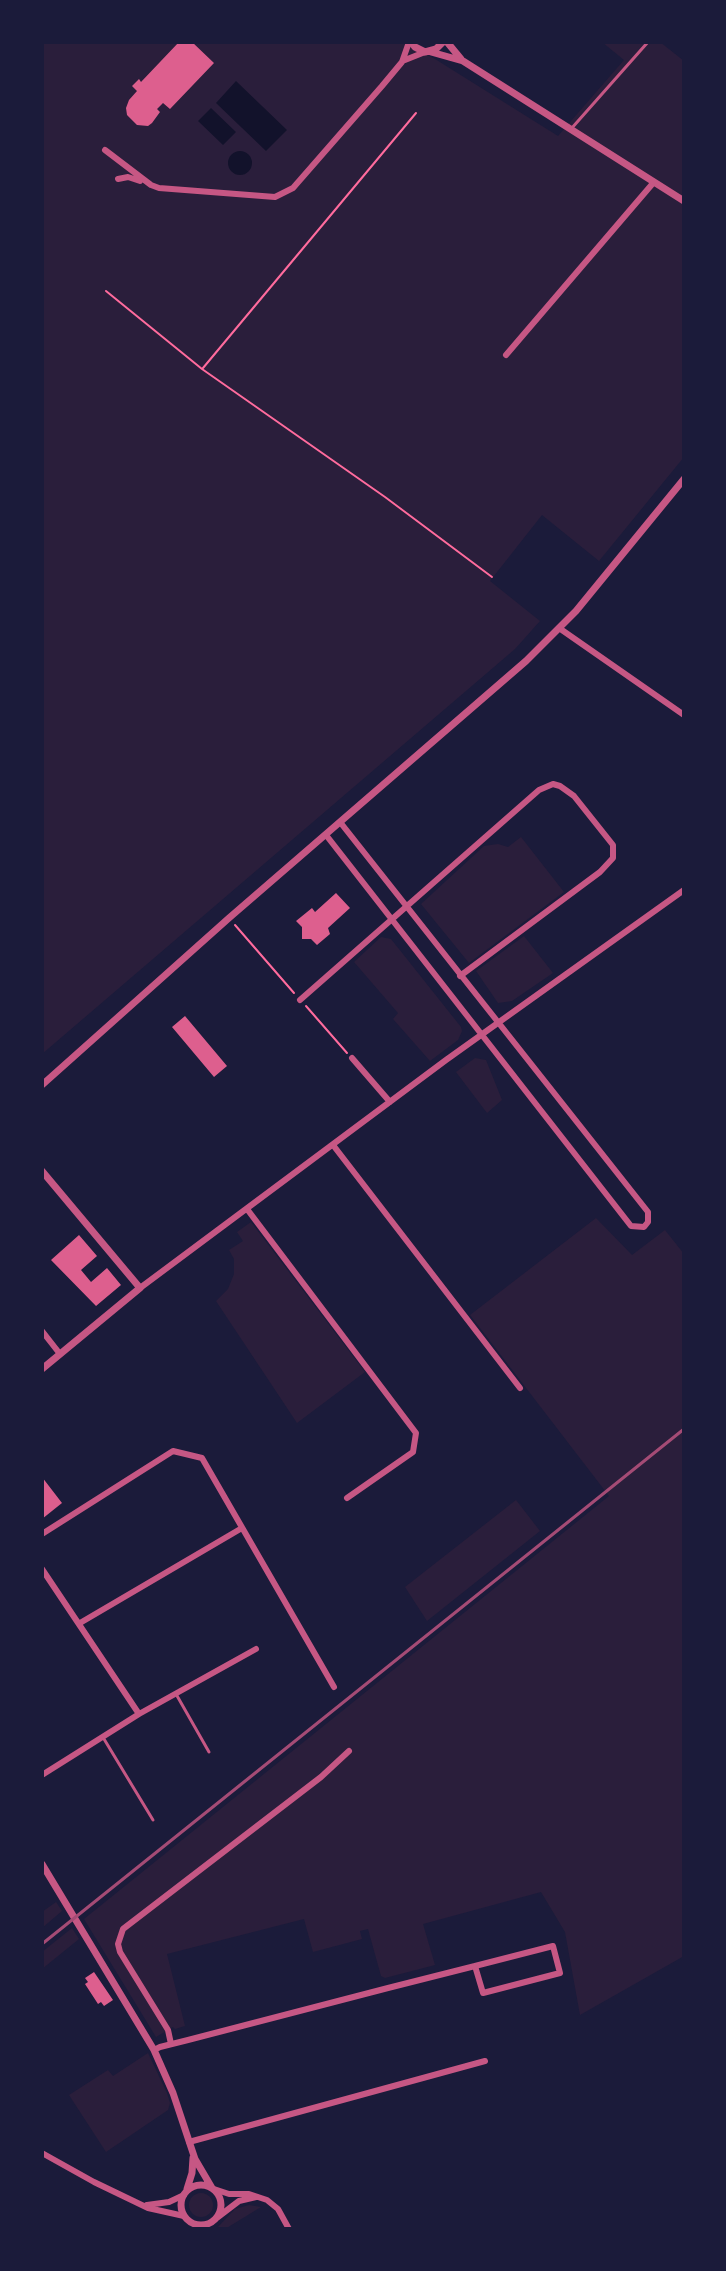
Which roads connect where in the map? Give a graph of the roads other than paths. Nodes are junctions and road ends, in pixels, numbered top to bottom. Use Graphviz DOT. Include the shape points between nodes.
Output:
graph roads {
  1 [pos="410,42"];
  2 [pos="445,42"];
  3 [pos="648,42"];
  4 [pos="428,52"];
  5 [pos="463,61"];
  6 [pos="402,62"];
  7 [pos="571,129"];
  8 [pos="105,150"];
  9 [pos="118,179"];
  10 [pos="654,182"];
  11 [pos="151,185"];
  12 [pos="684,201"];
  13 [pos="506,355"];
  14 [pos="684,479"];
  15 [pos="559,628"];
  16 [pos="684,715"];
  17 [pos="340,822"];
  18 [pos="326,835"];
  19 [pos="684,890"];
  20 [pos="406,906"];
  21 [pos="392,918"];
  22 [pos="460,976"];
  23 [pos="300,1000"];
  24 [pos="498,1024"];
  25 [pos="483,1035"];
  26 [pos="352,1058"];
  27 [pos="42,1085"];
  28 [pos="390,1102"];
  29 [pos="333,1145"];
  30 [pos="42,1171"];
  31 [pos="247,1209"];
  32 [pos="140,1288"];
  33 [pos="42,1331"];
  34 [pos="60,1354"];
  35 [pos="42,1369"];
  36 [pos="520,1388"];
  37 [pos="347,1498"];
  38 [pos="242,1528"];
  39 [pos="42,1534"];
  40 [pos="42,1569"];
  41 [pos="80,1623"];
  42 [pos="256,1649"];
  43 [pos="334,1687"];
  44 [pos="176,1694"];
  45 [pos="139,1714"];
  46 [pos="102,1736"];
  47 [pos="349,1751"];
  48 [pos="209,1752"];
  49 [pos="42,1775"];
  50 [pos="153,1820"];
  51 [pos="42,1864"];
  52 [pos="475,1966"];
  53 [pos="171,2044"];
  54 [pos="154,2050"];
  55 [pos="485,2061"];
  56 [pos="189,2142"];
  57 [pos="192,2152"];
  58 [pos="42,2153"];
  59 [pos="213,2188"];
  60 [pos="184,2194"];
  61 [pos="260,2197"];
  62 [pos="140,2204"];
  63 [pos="184,2217"];
  64 [pos="217,2218"];
  65 [pos="189,2229"];
  66 [pos="209,2229"];
  67 [pos="289,2229"];
  1 -- 4 [label="street"];
  1 -- 6 [label="street"];
  2 -- 4 [label="street"];
  2 -- 5 [label="street"];
  3 -- 7 [label="lane"];
  4 -- 5 [label="street"];
  4 -- 6 [label="street"];
  5 -- 7 [label="street"];
  6 -- 11 [label="street" via="293,188 275,197 191,193"];
  7 -- 10 [label="street"];
  8 -- 11 [label="street"];
  9 -- 11 [label="street"];
  10 -- 12 [label="street"];
  10 -- 13 [label="street"];
  14 -- 15 [label="street"];
  15 -- 16 [label="street"];
  15 -- 17 [label="street"];
  17 -- 18 [label="street"];
  17 -- 20 [label="street"];
  18 -- 21 [label="street"];
  18 -- 27 [label="street"];
  19 -- 24 [label="street"];
  20 -- 21 [label="street"];
  20 -- 22 [label="street"];
  20 -- 22 [label="street" via="539,790 553,784 574,796 613,845 613,858 600,872"];
  21 -- 23 [label="street"];
  21 -- 25 [label="street"];
  22 -- 24 [label="street"];
  24 -- 25 [label="street"];
  24 -- 25 [label="street" via="648,1212 644,1227 631,1226"];
  25 -- 28 [label="street"];
  26 -- 28 [label="street"];
  28 -- 29 [label="street"];
  29 -- 31 [label="street"];
  29 -- 36 [label="street"];
  30 -- 32 [label="street"];
  31 -- 32 [label="street"];
  31 -- 37 [label="street" via="416,1433 413,1452"];
  32 -- 34 [label="street"];
  33 -- 34 [label="street"];
  34 -- 35 [label="street"];
  38 -- 39 [label="street" via="202,1458 173,1451"];
  38 -- 41 [label="street"];
  38 -- 43 [label="street"];
  40 -- 41 [label="street"];
  41 -- 45 [label="street"];
  42 -- 44 [label="street"];
  44 -- 45 [label="street"];
  44 -- 48 [label="lane"];
  45 -- 46 [label="street"];
  46 -- 49 [label="street"];
  46 -- 50 [label="lane"];
  47 -- 53 [label="street" via="123,1929 120,1952 168,2030"];
  51 -- 54 [label="street"];
  52 -- 52 [label="street" via="553,1946 560,1973 483,1993"];
  52 -- 53 [label="street"];
  53 -- 54 [label="street"];
  54 -- 56 [label="street"];
  55 -- 56 [label="street"];
  56 -- 57 [label="street"];
  57 -- 59 [label="street"];
  57 -- 60 [label="street"];
  58 -- 62 [label="street"];
  59 -- 60 [label="street" via="199,2185"];
  59 -- 61 [label="street"];
  59 -- 64 [label="street" via="222,2204"];
  60 -- 62 [label="street" via="165,2203"];
  60 -- 63 [label="street"];
  61 -- 64 [label="street" via="239,2201"];
  61 -- 67 [label="street" via="275,2206"];
  62 -- 63 [label="street"];
  63 -- 64 [label="street" via="200,2225"];
  63 -- 65 [label="street"];
  64 -- 66 [label="street"];
}
